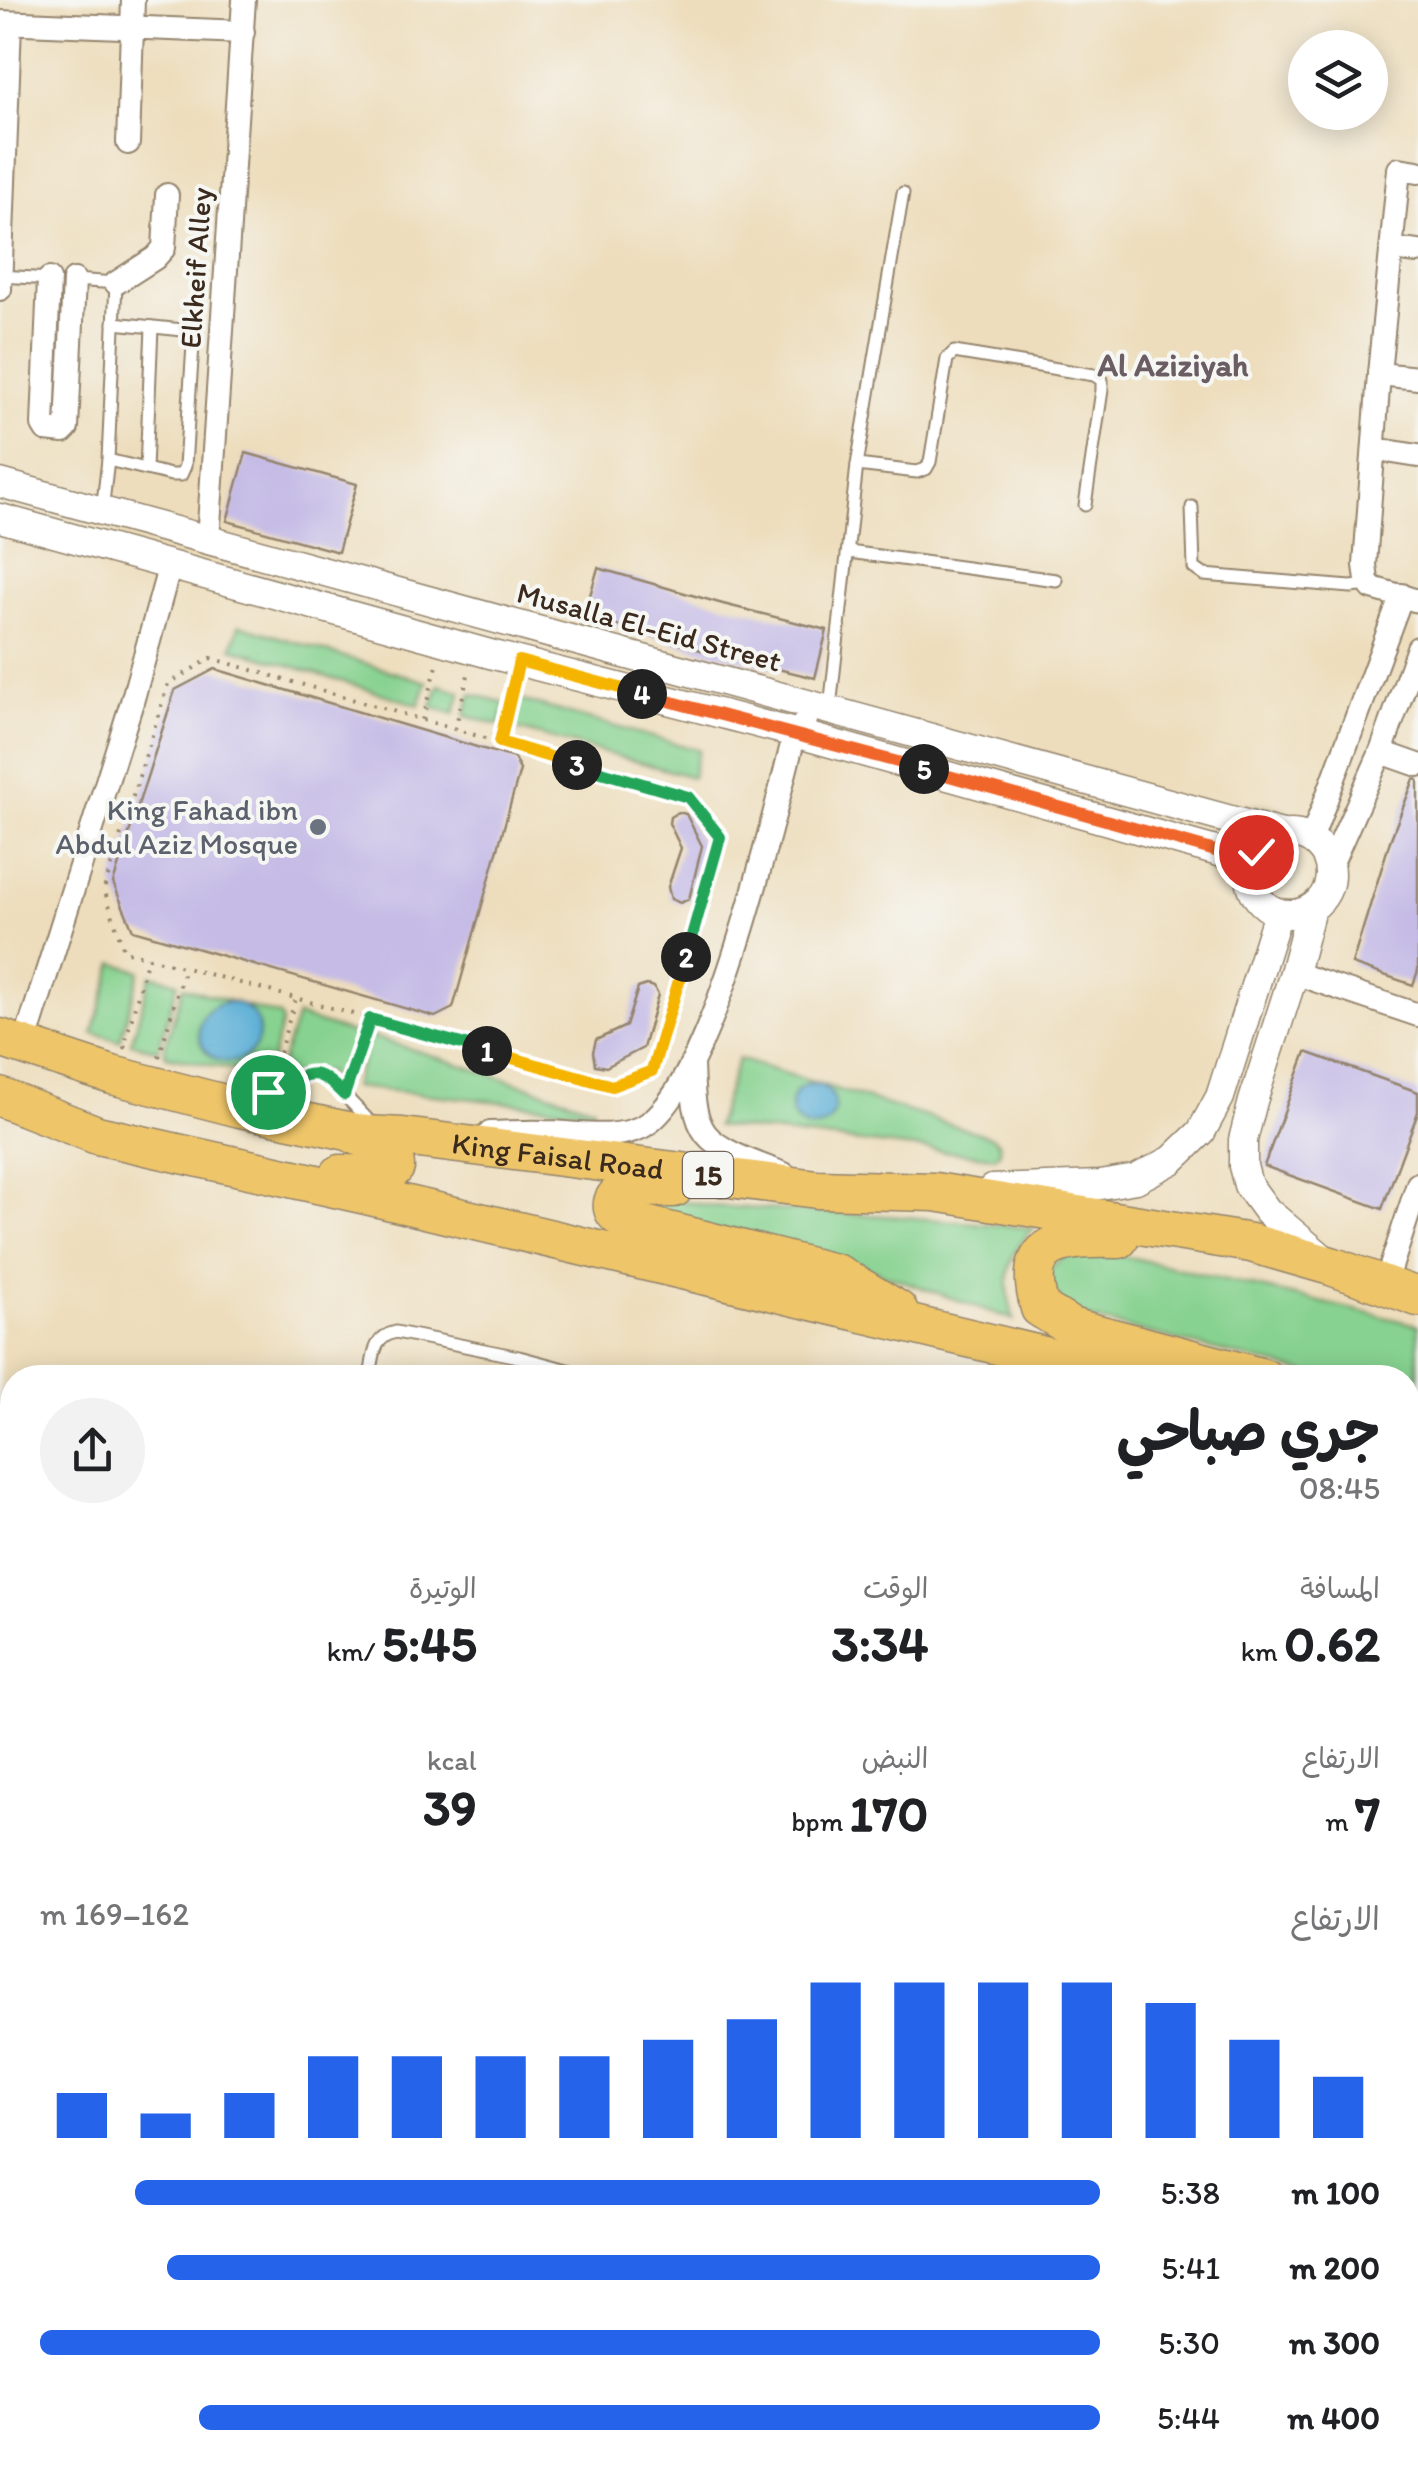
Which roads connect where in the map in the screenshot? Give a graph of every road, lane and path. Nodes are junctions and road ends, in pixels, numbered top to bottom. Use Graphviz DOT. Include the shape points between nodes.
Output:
graph roads {
  1 [pos="133,0"];
  2 [pos="244,0"];
  3 [pos="14,17"];
  4 [pos="132,28"];
  5 [pos="243,32"];
  6 [pos="128,143"];
  7 [pos="1418,172"];
  8 [pos="903,193"];
  9 [pos="167,195"];
  10 [pos="1392,249"];
  11 [pos="1418,252"];
  12 [pos="0,276"];
  13 [pos="48,279"];
  14 [pos="74,280"];
  15 [pos="116,283"];
  16 [pos="0,288"];
  17 [pos="114,323"];
  18 [pos="152,327"];
  19 [pos="1380,374"];
  20 [pos="1418,378"];
  21 [pos="1374,449"];
  22 [pos="1418,456"];
  23 [pos="108,460"];
  24 [pos="857,466"];
  25 [pos="146,469"];
  26 [pos="7,486"];
  27 [pos="1085,505"];
  28 [pos="1192,507"];
  29 [pos="102,510"];
  30 [pos="2,518"];
  31 [pos="208,540"];
  32 [pos="849,552"];
  33 [pos="170,565"];
  34 [pos="1056,580"];
  35 [pos="1370,585"];
  36 [pos="1410,598"];
  37 [pos="444,641"];
  38 [pos="1418,648"];
  39 [pos="474,650"];
  40 [pos="519,661"];
  41 [pos="824,708"];
  42 [pos="422,720"];
  43 [pos="456,729"];
  44 [pos="795,733"];
  45 [pos="500,742"];
  46 [pos="1380,752"];
  47 [pos="1418,765"];
  48 [pos="1282,834"];
  49 [pos="1312,840"];
  50 [pos="1251,861"];
  51 [pos="1330,867"];
  52 [pos="1310,909"];
  53 [pos="1278,913"];
  54 [pos="148,957"];
  55 [pos="185,968"];
  56 [pos="1294,973"];
  57 [pos="296,998"];
  58 [pos="1418,1015"];
  59 [pos="370,1019"];
  60 [pos="12,1041"];
  61 [pos="142,1052"];
  62 [pos="160,1057"];
  63 [pos="692,1064"];
  64 [pos="268,1092"];
  65 [pos="0,1097"];
  66 [pos="222,1104"];
  67 [pos="369,1124"];
  68 [pos="234,1166"];
  69 [pos="1418,1184"];
  70 [pos="799,1186"];
  71 [pos="935,1192"];
  72 [pos="1251,1243"];
  73 [pos="1331,1266"];
  74 [pos="1401,1291"];
  75 [pos="930,1328"];
  76 [pos="373,1365"];
  77 [pos="545,1365"];
  78 [pos="1083,1365"];
  79 [pos="1215,1365"];
  1 -- 4 [label="street"];
  2 -- 5 [label="street, Elkheif Alley"];
  3 -- 4 [label="street"];
  3 -- 12 [label="street"];
  4 -- 5 [label="street"];
  4 -- 6 [label="street"];
  5 -- 31 [label="street, Elkheif Alley"];
  7 -- 10 [label="street" via="1399,169"];
  8 -- 24 [label="lane"];
  9 -- 15 [label="street" via="164,248"];
  10 -- 11 [label="street"];
  10 -- 19 [label="street"];
  12 -- 13 [label="lane"];
  12 -- 16 [label="street"];
  13 -- 14 [label="lane"];
  13 -- 14 [label="street" via="44,425 63,432"];
  14 -- 15 [label="lane"];
  15 -- 17 [label="lane"];
  17 -- 18 [label="lane"];
  17 -- 23 [label="lane"];
  18 -- 25 [label="lane"];
  18 -- 25 [label="lane" via="183,330 193,344 185,466 181,476"];
  19 -- 20 [label="street"];
  19 -- 21 [label="street"];
  21 -- 22 [label="street"];
  21 -- 35 [label="street" via="1364,565"];
  23 -- 25 [label="lane"];
  23 -- 29 [label="lane"];
  24 -- 27 [label="lane" via="926,469 947,359 965,352 1102,380"];
  24 -- 32 [label="lane"];
  26 -- 29 [label="street, Musalla El-Eid Street"];
  28 -- 35 [label="lane" via="1194,568 1204,575"];
  29 -- 31 [label="street, Musalla El-Eid Street"];
  30 -- 33 [label="street"];
  31 -- 41 [label="street, Musalla El-Eid Street"];
  32 -- 34 [label="lane"];
  32 -- 41 [label="lane"];
  33 -- 37 [label="street"];
  33 -- 60 [label="street" via="137,685"];
  35 -- 36 [label="street"];
  36 -- 49 [label="street"];
  37 -- 39 [label="street"];
  37 -- 42 [label="path"];
  38 -- 46 [label="street"];
  39 -- 40 [label="street"];
  39 -- 43 [label="path"];
  40 -- 44 [label="street"];
  40 -- 45 [label="path"];
  41 -- 44 [label="street"];
  41 -- 48 [label="street, Musalla El-Eid Street"];
  42 -- 43 [label="path"];
  42 -- 54 [label="path" via="211,658 168,684 104,889 124,951"];
  43 -- 45 [label="path"];
  44 -- 50 [label="street"];
  44 -- 63 [label="street" via="729,971"];
  45 -- 59 [label="path" via="688,797 720,837 652,1071 612,1086"];
  46 -- 47 [label="street"];
  46 -- 51 [label="street"];
  48 -- 49 [label="street"];
  48 -- 50 [label="street"];
  49 -- 51 [label="street"];
  50 -- 53 [label="street" via="1257,898"];
  51 -- 52 [label="street" via="1327,891"];
  52 -- 53 [label="street"];
  52 -- 56 [label="street"];
  53 -- 71 [label="street" via="1220,1097 1202,1132 1172,1160 1136,1178 1100,1185"];
  54 -- 55 [label="path"];
  54 -- 61 [label="path" via="124,1048"];
  55 -- 57 [label="path"];
  55 -- 62 [label="path"];
  56 -- 58 [label="street"];
  56 -- 73 [label="street" via="1242,1140 1243,1166 1267,1211"];
  57 -- 59 [label="path"];
  57 -- 64 [label="path"];
  59 -- 67 [label="path"];
  60 -- 66 [label="highway, King Faisal Road / 15"];
  63 -- 67 [label="street" via="664,1108 644,1126 616,1134"];
  63 -- 70 [label="street" via="704,1133"];
  64 -- 66 [label="lane"];
  64 -- 67 [label="lane" via="319,1074"];
  65 -- 68 [label="highway" via="97,1135"];
  66 -- 67 [label="highway, King Faisal Road / 15"];
  67 -- 68 [label="highway" via="394,1157 386,1175"];
  67 -- 70 [label="highway, King Faisal Road / 15"];
  68 -- 75 [label="highway"];
  69 -- 74 [label="street"];
  70 -- 71 [label="highway, King Faisal Road / 15"];
  70 -- 75 [label="highway" via="625,1190 613,1208 633,1222 838,1274"];
  71 -- 72 [label="highway, King Faisal Road / 15"];
  72 -- 73 [label="highway, King Faisal Road / 15"];
  72 -- 79 [label="highway" via="1075,1238 1050,1246 1036,1262 1040,1308 1071,1327"];
  73 -- 74 [label="highway, King Faisal Road / 15"];
  75 -- 78 [label="highway"];
  76 -- 77 [label="lane" via="378,1342 396,1332"];
}
